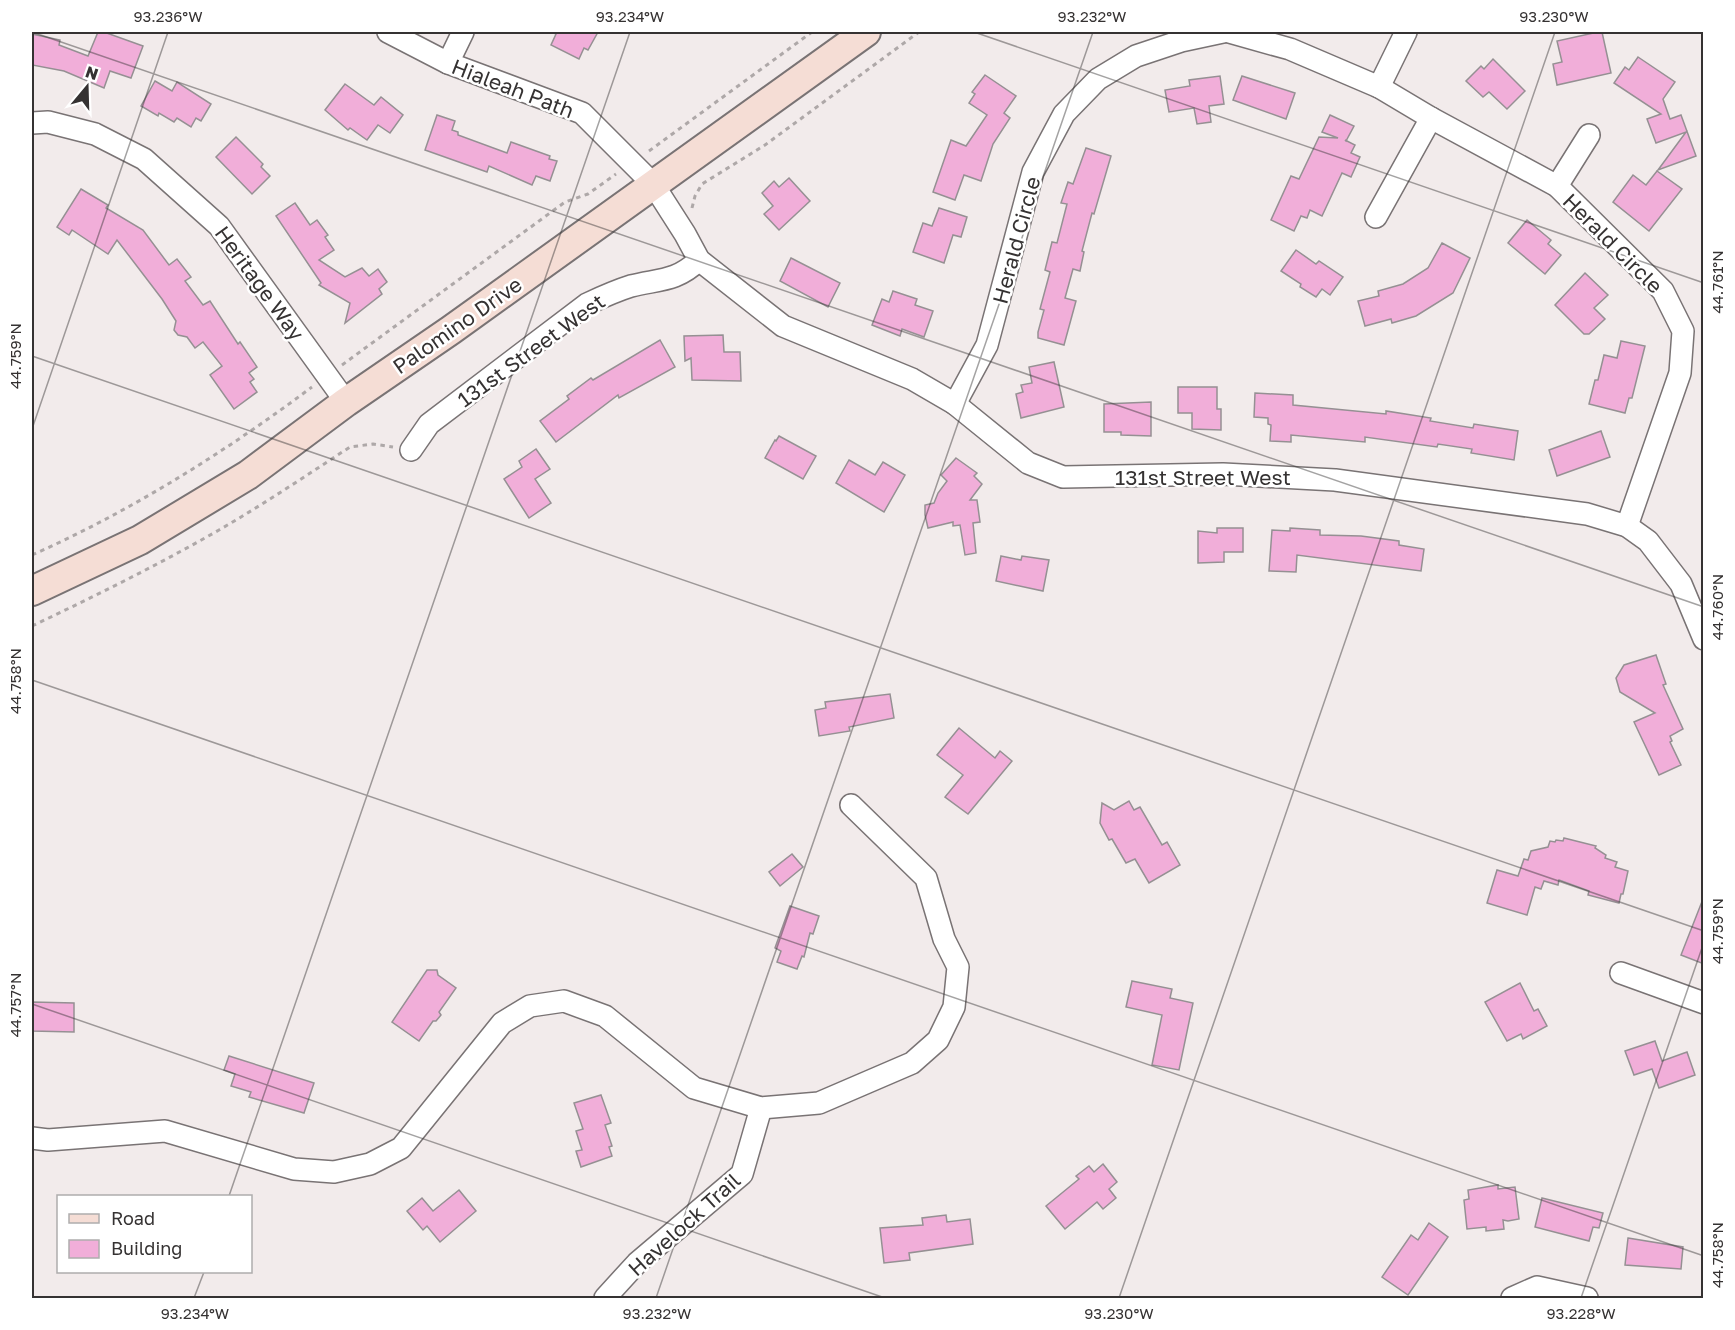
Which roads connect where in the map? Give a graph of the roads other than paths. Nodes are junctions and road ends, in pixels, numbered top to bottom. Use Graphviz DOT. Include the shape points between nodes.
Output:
graph roads {
  1 [pos="388,32"];
  2 [pos="463,32"];
  3 [pos="866,32"];
  4 [pos="1223,32"];
  5 [pos="1228,32"];
  6 [pos="1406,32"];
  7 [pos="448,63"];
  8 [pos="1379,87"];
  9 [pos="1431,118"];
  10 [pos="32,123"];
  11 [pos="1589,135"];
  12 [pos="653,184"];
  13 [pos="1557,186"];
  14 [pos="1376,217"];
  15 [pos="699,260"];
  16 [pos="346,402"];
  17 [pos="955,404"];
  18 [pos="411,450"];
  19 [pos="1627,526"];
  20 [pos="32,591"];
  21 [pos="1704,639"];
  22 [pos="851,805"];
  23 [pos="1621,973"];
  24 [pos="1704,1003"];
  25 [pos="761,1108"];
  26 [pos="32,1138"];
  27 [pos="605,1299"];
  28 [pos="1512,1299"];
  29 [pos="1587,1299"];
  1 -- 7 [label="street, Hialeah Path"];
  2 -- 7 [label="street"];
  3 -- 12 [label="street, Palomino Drive"];
  4 -- 17 [label="street, Herald Circle" via="1136,56 1098,79 1064,114 1033,172 987,345"];
  5 -- 8 [label="street, Herald Circle" via="1290,49"];
  6 -- 8 [label="street"];
  7 -- 12 [label="street, Hialeah Path" via="582,113"];
  8 -- 9 [label="street, Herald Circle"];
  9 -- 13 [label="street, Herald Circle"];
  9 -- 14 [label="street"];
  10 -- 16 [label="street, Heritage Way" via="48,122 95,134 144,159 219,226"];
  11 -- 13 [label="street"];
  12 -- 15 [label="street, 131st Street West"];
  12 -- 16 [label="street, Palomino Drive"];
  13 -- 19 [label="street, Herald Circle" via="1663,291 1683,332 1680,373"];
  15 -- 17 [label="street, 131st Street West" via="783,326 912,379"];
  15 -- 18 [label="street, 131st Street West" via="689,270 666,280 610,292 587,304 429,424"];
  16 -- 20 [label="street, Palomino Drive" via="248,475 180,517"];
  17 -- 19 [label="street, 131st Street West" via="1028,463 1063,477 1223,474 1335,480 1587,514"];
  19 -- 21 [label="street, 131st Street West" via="1648,541 1681,584"];
  22 -- 25 [label="street" via="926,878 944,939 958,966 954,1007 939,1040 912,1063 819,1103"];
  23 -- 24 [label="street"];
  25 -- 26 [label="street" via="694,1088 605,1016 564,1001 530,1006 502,1023 401,1148 370,1164 334,1172 294,1169 165,1131"];
  25 -- 27 [label="street, Havelock Trail" via="742,1174 637,1263"];
  28 -- 29 [label="street" via="1538,1287"];
}
